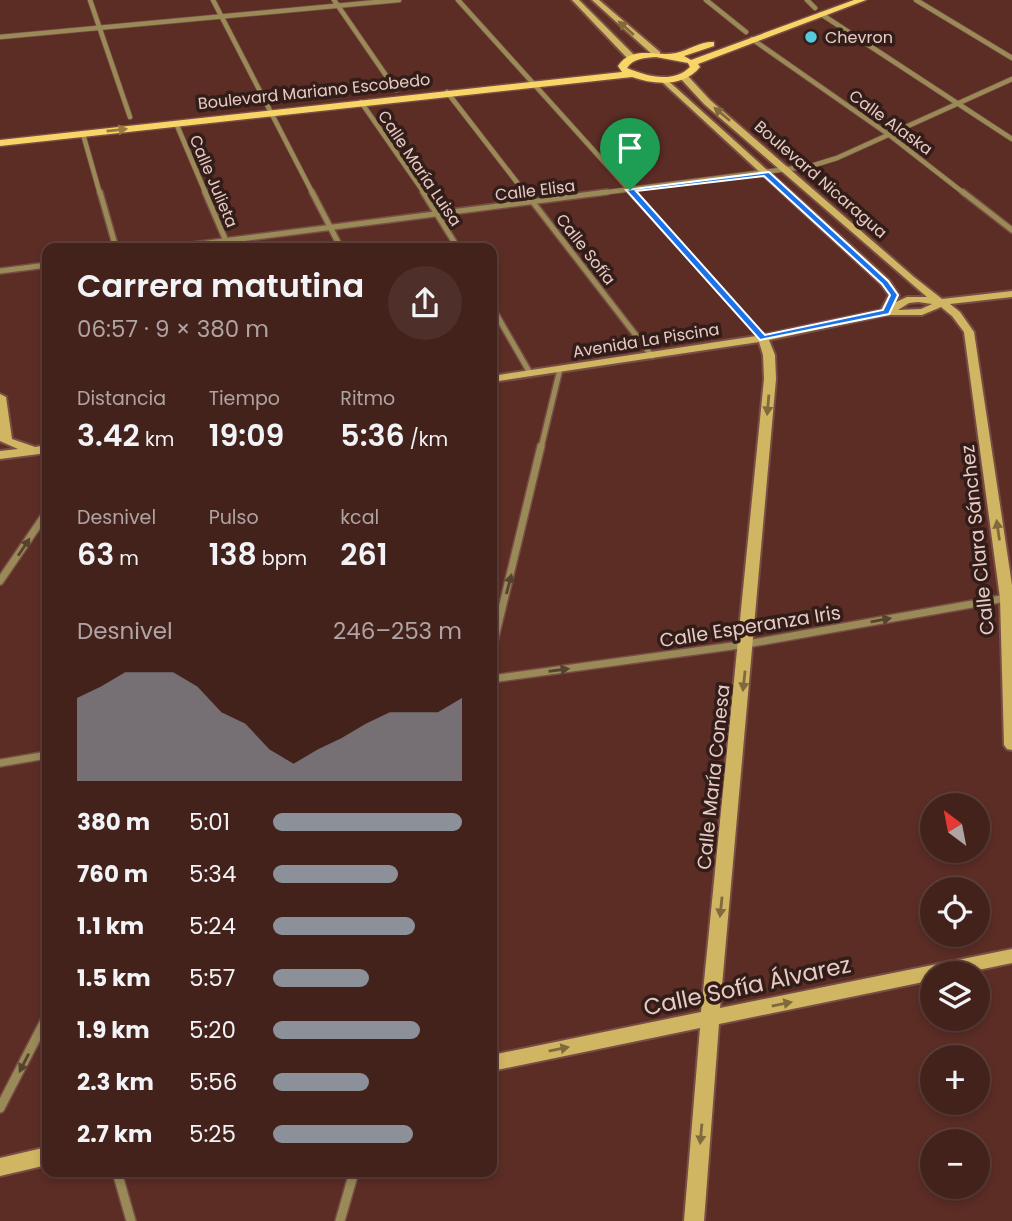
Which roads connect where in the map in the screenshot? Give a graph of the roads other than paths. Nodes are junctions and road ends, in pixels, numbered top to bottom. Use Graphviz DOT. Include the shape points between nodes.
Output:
graph roads {
  1 [pos="90,0"];
  2 [pos="213,0"];
  3 [pos="334,0"];
  4 [pos="399,0"];
  5 [pos="458,0"];
  6 [pos="575,0"];
  7 [pos="595,0"];
  8 [pos="706,0"];
  9 [pos="807,0"];
  10 [pos="836,0"];
  11 [pos="862,0"];
  12 [pos="916,0"];
  13 [pos="338,6"];
  14 [pos="818,11"];
  15 [pos="222,16"];
  16 [pos="100,28"];
  17 [pos="749,35"];
  18 [pos="0,37"];
  19 [pos="657,54"];
  20 [pos="675,56"];
  21 [pos="632,58"];
  22 [pos="1012,58"];
  23 [pos="692,63"];
  24 [pos="623,66"];
  25 [pos="633,74"];
  26 [pos="683,76"];
  27 [pos="664,79"];
  28 [pos="1012,79"];
  29 [pos="531,80"];
  30 [pos="396,90"];
  31 [pos="447,92"];
  32 [pos="360,102"];
  33 [pos="958,102"];
  34 [pos="269,107"];
  35 [pos="130,117"];
  36 [pos="176,123"];
  37 [pos="0,132"];
  38 [pos="83,134"];
  39 [pos="888,134"];
  40 [pos="1012,139"];
  41 [pos="0,143"];
  42 [pos="789,170"];
  43 [pos="766,173"];
  44 [pos="630,190"];
  45 [pos="534,203"];
  46 [pos="438,214"];
  47 [pos="331,228"];
  48 [pos="1012,230"];
  49 [pos="227,241"];
  50 [pos="115,243"];
  51 [pos="210,243"];
  52 [pos="338,243"];
  53 [pos="455,243"];
  54 [pos="42,266"];
  55 [pos="0,271"];
  56 [pos="1012,294"];
  57 [pos="941,302"];
  58 [pos="886,312"];
  59 [pos="497,316"];
  60 [pos="763,338"];
  61 [pos="652,356"];
  62 [pos="560,369"];
  63 [pos="530,373"];
  64 [pos="497,378"];
  65 [pos="0,397"];
  66 [pos="3,443"];
  67 [pos="41,450"];
  68 [pos="0,455"];
  69 [pos="42,519"];
  70 [pos="0,582"];
  71 [pos="1009,598"];
  72 [pos="497,629"];
  73 [pos="747,644"];
  74 [pos="497,678"];
  75 [pos="1012,745"];
  76 [pos="42,756"];
  77 [pos="0,762"];
  78 [pos="1012,956"];
  79 [pos="710,1019"];
  80 [pos="42,1027"];
  81 [pos="497,1062"];
  82 [pos="0,1108"];
  83 [pos="42,1157"];
  84 [pos="0,1167"];
  85 [pos="118,1177"];
  86 [pos="353,1177"];
  87 [pos="131,1221"];
  88 [pos="340,1221"];
  89 [pos="694,1221"];
  1 -- 16 [label="street"];
  2 -- 15 [label="street"];
  3 -- 13 [label="street"];
  4 -- 13 [label="street"];
  5 -- 29 [label="street"];
  6 -- 21 [label="street"];
  19 -- 7 [label="street, one-way"];
  8 -- 17 [label="street, Calle Alaska"];
  9 -- 14 [label="street"];
  10 -- 14 [label="main road"];
  11 -- 14 [label="main road"];
  12 -- 22 [label="street"];
  13 -- 15 [label="street"];
  13 -- 30 [label="street"];
  14 -- 17 [label="main road"];
  14 -- 33 [label="street"];
  15 -- 16 [label="street"];
  15 -- 34 [label="street"];
  16 -- 18 [label="street"];
  16 -- 35 [label="street"];
  17 -- 20 [label="main road"];
  17 -- 23 [label="main road"];
  17 -- 39 [label="street, Calle Alaska"];
  19 -- 20 [label="main road"];
  19 -- 21 [label="main road"];
  20 -- 23 [label="main road"];
  21 -- 24 [label="main road"];
  23 -- 26 [label="main road" via="694,70"];
  24 -- 25 [label="main road"];
  24 -- 29 [label="main road, Boulevard Mariano Escobedo"];
  25 -- 27 [label="main road"];
  25 -- 29 [label="main road, Boulevard Mariano Escobedo"];
  26 -- 27 [label="main road"];
  42 -- 26 [label="street, Boulevard Nicaragua, one-way"];
  27 -- 43 [label="street, Boulevard Nicaragua"];
  28 -- 33 [label="street, Calle Elisa"];
  29 -- 30 [label="main road, Boulevard Mariano Escobedo"];
  29 -- 31 [label="main road, Boulevard Mariano Escobedo"];
  29 -- 44 [label="street"];
  30 -- 34 [label="main road, Boulevard Mariano Escobedo"];
  31 -- 32 [label="main road, Boulevard Mariano Escobedo"];
  31 -- 45 [label="street, Calle Sofía"];
  32 -- 34 [label="main road, Boulevard Mariano Escobedo"];
  32 -- 46 [label="street, Calle María Luisa"];
  33 -- 39 [label="street, Calle Elisa"];
  33 -- 40 [label="street"];
  34 -- 35 [label="main road, Boulevard Mariano Escobedo"];
  34 -- 36 [label="main road, Boulevard Mariano Escobedo"];
  34 -- 47 [label="street"];
  35 -- 37 [label="main road, Boulevard Mariano Escobedo"];
  38 -- 36 [label="main road, Boulevard Mariano Escobedo, one-way"];
  36 -- 49 [label="street, Calle Julieta"];
  38 -- 41 [label="main road, Boulevard Mariano Escobedo"];
  38 -- 50 [label="street"];
  39 -- 42 [label="street, Calle Elisa" via="827,162"];
  39 -- 48 [label="street, Calle Alaska"];
  42 -- 43 [label="street, Calle Elisa"];
  42 -- 57 [label="street, Boulevard Nicaragua"];
  43 -- 44 [label="street, Calle Elisa"];
  43 -- 58 [label="street, Boulevard Nicaragua" via="885,282 894,295"];
  44 -- 45 [label="street, Calle Elisa"];
  44 -- 60 [label="street"];
  45 -- 46 [label="street, Calle Elisa"];
  45 -- 61 [label="street, Calle Sofía"];
  46 -- 47 [label="street, Calle Elisa"];
  46 -- 53 [label="street, Calle María Luisa"];
  47 -- 49 [label="street, Calle Elisa"];
  47 -- 52 [label="street"];
  49 -- 51 [label="street, Calle Elisa"];
  54 -- 55 [label="street"];
  56 -- 57 [label="street, Avenida La Piscina"];
  57 -- 58 [label="street, Avenida La Piscina" via="907,300"];
  71 -- 57 [label="street, Calle Clara Sánchez, one-way" via="972,343 964,323"];
  58 -- 60 [label="street, Avenida La Piscina"];
  59 -- 63 [label="street"];
  60 -- 61 [label="street, Avenida La Piscina"];
  60 -- 73 [label="street, Calle María Conesa, one-way" via="770,379"];
  61 -- 62 [label="street, Avenida La Piscina"];
  62 -- 63 [label="street, Avenida La Piscina"];
  72 -- 62 [label="street, one-way"];
  63 -- 64 [label="street, Avenida La Piscina"];
  65 -- 66 [label="street"];
  66 -- 67 [label="street"];
  67 -- 68 [label="street"];
  70 -- 69 [label="street, one-way"];
  73 -- 71 [label="street, Calle Esperanza Iris, one-way"];
  71 -- 75 [label="street, Calle Clara Sánchez"];
  74 -- 73 [label="street, Calle Esperanza Iris, one-way"];
  73 -- 79 [label="street, Calle María Conesa, one-way"];
  76 -- 77 [label="street"];
  79 -- 78 [label="street, Calle Sofía Álvarez, one-way"];
  81 -- 79 [label="street, Calle Sofía Álvarez, one-way"];
  79 -- 89 [label="street, Calle María Conesa, one-way"];
  80 -- 82 [label="street, one-way"];
  83 -- 84 [label="street"];
  85 -- 87 [label="street"];
  86 -- 88 [label="street"];
}
